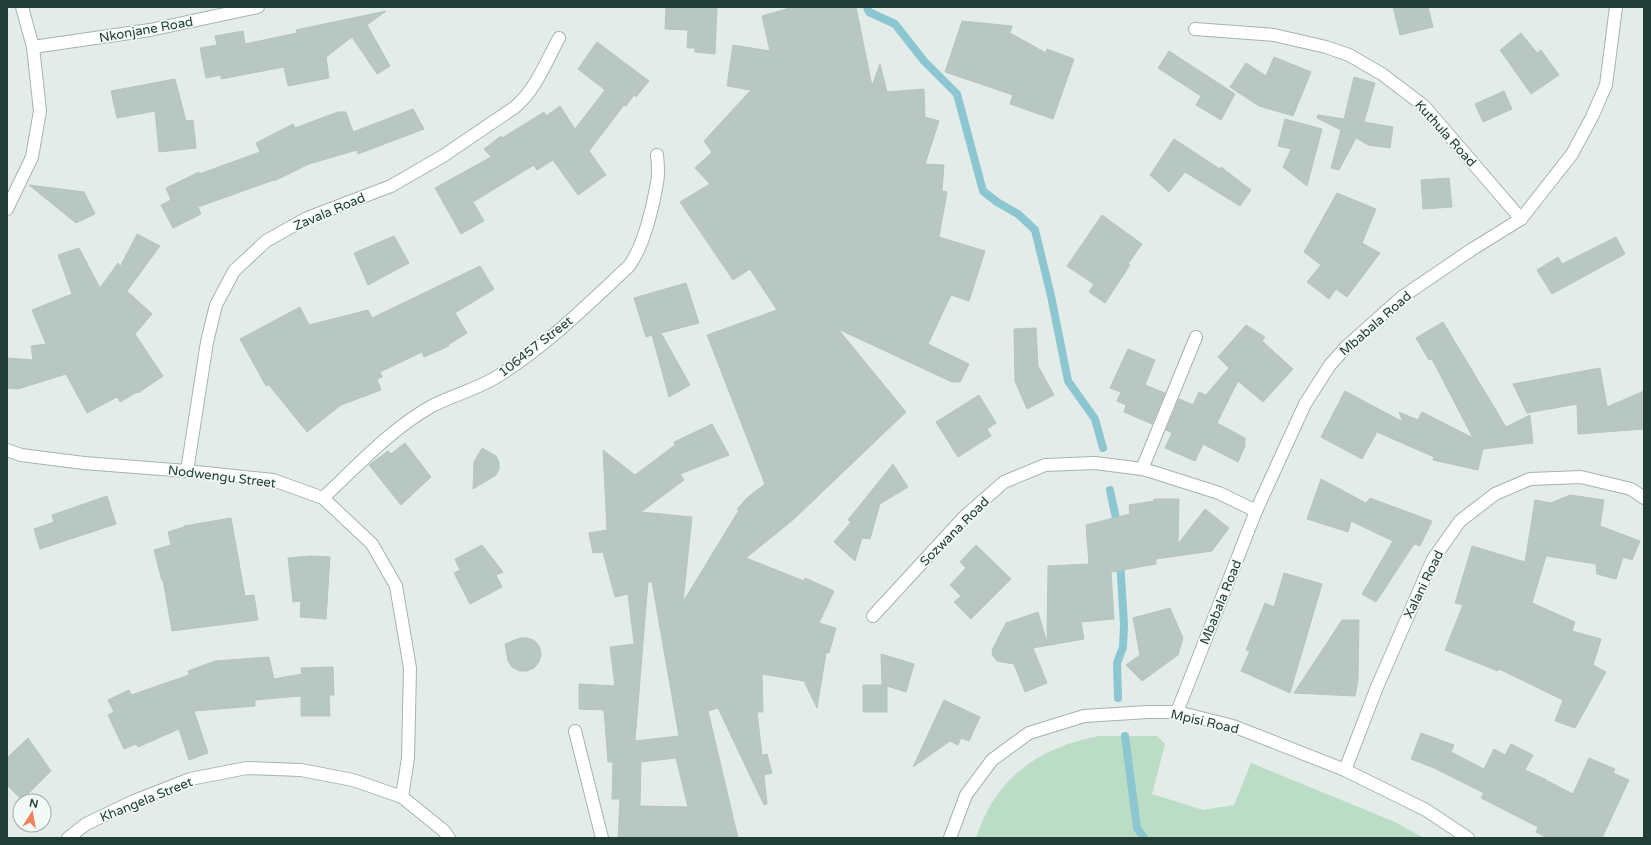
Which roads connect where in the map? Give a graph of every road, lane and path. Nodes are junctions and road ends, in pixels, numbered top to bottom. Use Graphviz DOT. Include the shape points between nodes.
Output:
graph roads {
  1 [pos="22,7"];
  2 [pos="258,7"];
  3 [pos="1616,7"];
  4 [pos="1195,29"];
  5 [pos="559,38"];
  6 [pos="34,47"];
  7 [pos="657,155"];
  8 [pos="7,209"];
  9 [pos="1521,219"];
  10 [pos="1196,336"];
  11 [pos="7,450"];
  12 [pos="1142,470"];
  13 [pos="187,471"];
  14 [pos="324,498"];
  15 [pos="1644,498"];
  16 [pos="1256,511"];
  17 [pos="873,616"];
  18 [pos="1177,712"];
  19 [pos="575,731"];
  20 [pos="1345,770"];
  21 [pos="402,797"];
  22 [pos="68,838"];
  23 [pos="449,838"];
  24 [pos="602,838"];
  25 [pos="950,838"];
  26 [pos="1468,838"];
  1 -- 6 [label="street"];
  2 -- 6 [label="street, Nkonjane Road" via="150,30"];
  3 -- 9 [label="street, Mbabala Road" via="1606,85 1592,117 1572,154"];
  4 -- 9 [label="street, Kuthula Road" via="1274,35 1326,47 1349,55 1382,74 1424,106"];
  5 -- 13 [label="street, Zavala Road" via="534,85 515,107 443,156 391,186 307,218 266,240 234,271 216,306 207,342"];
  6 -- 8 [label="street" via="40,111 32,156"];
  7 -- 14 [label="street, 106457 Street" via="657,182 642,242 628,267 536,349 497,377 431,407 412,419 379,445"];
  9 -- 16 [label="street, Mbabala Road" via="1402,297 1346,346 1330,365 1305,404"];
  10 -- 12 [label="street"];
  11 -- 13 [label="street, Nodwengu Street" via="21,455 84,463"];
  12 -- 16 [label="street, Sozwana Road" via="1219,494"];
  12 -- 17 [label="street, Sozwana Road" via="1095,463 1045,465 1004,482 964,517"];
  13 -- 14 [label="street, Nodwengu Street" via="273,480"];
  14 -- 21 [label="street, Nodwengu Street" via="372,544 396,586 410,668 408,758"];
  15 -- 20 [label="street, Xalani Road" via="1631,489 1581,477 1530,479 1495,494 1460,521 1433,559 1377,687"];
  16 -- 18 [label="street, Mbabala Road"];
  18 -- 20 [label="street, Mpisi Road" via="1233,726"];
  18 -- 25 [label="street, Mpisi Road" via="1084,716 1029,733 992,760 966,795"];
  19 -- 24 [label="street"];
  20 -- 26 [label="street, Mpisi Road" via="1426,810"];
  21 -- 22 [label="street, Khangela Street" via="353,780 300,770 247,768 183,781 86,824"];
  21 -- 23 [label="street, Khangela Street"];
}
